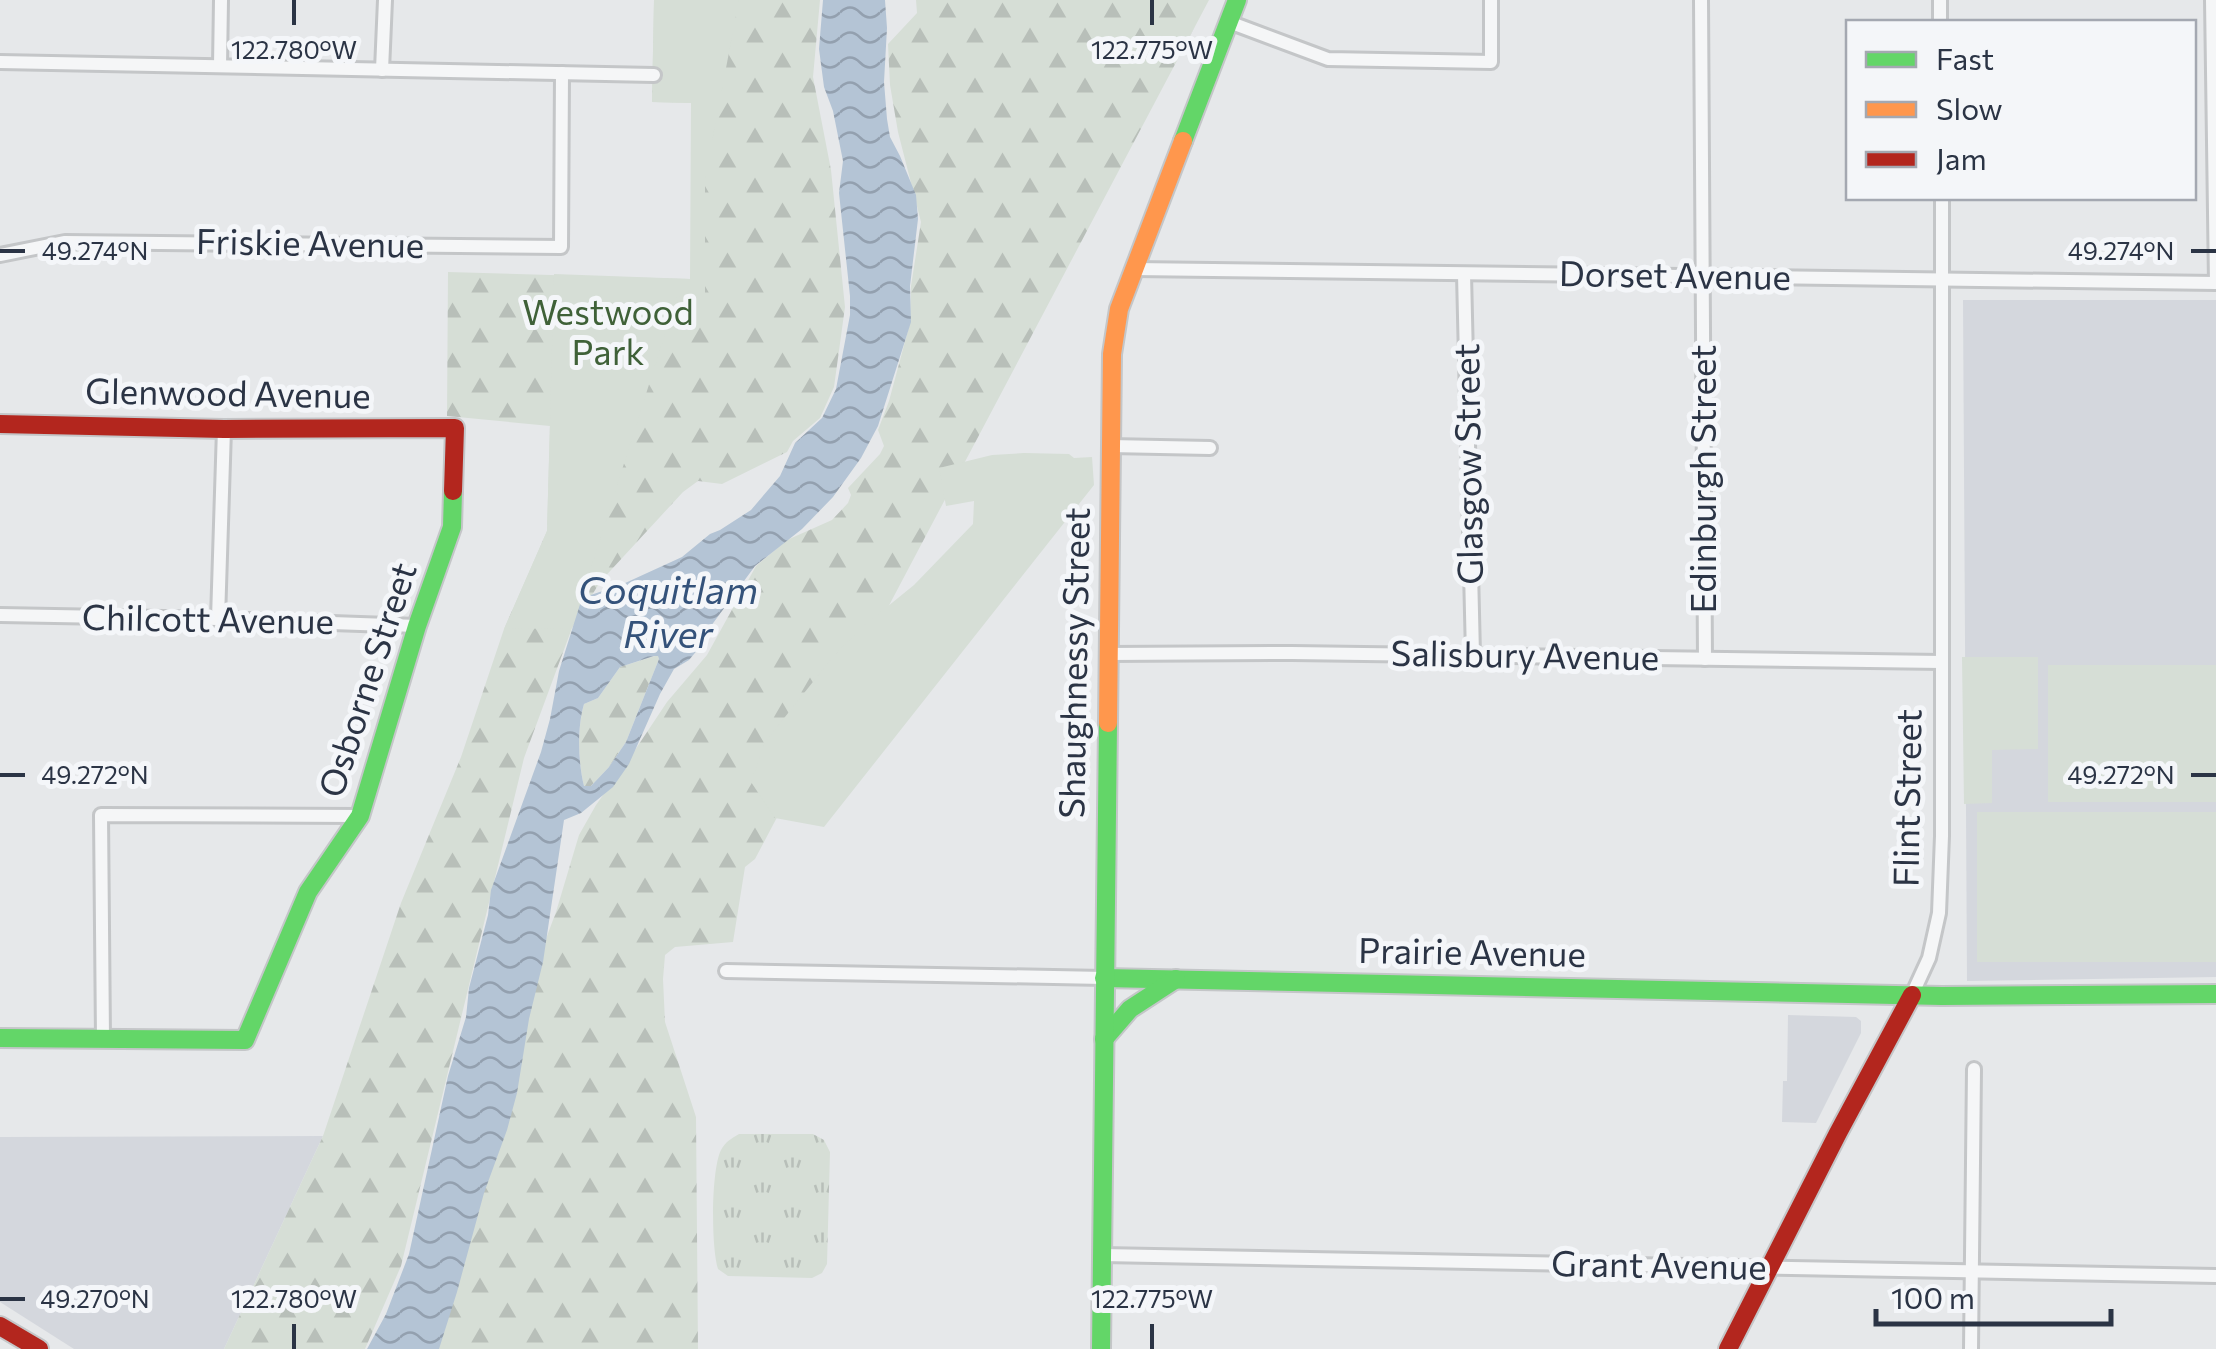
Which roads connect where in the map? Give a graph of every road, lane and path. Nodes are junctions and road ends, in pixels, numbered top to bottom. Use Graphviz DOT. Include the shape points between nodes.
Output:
graph roads {
  1 [pos="221,0"];
  2 [pos="385,0"];
  3 [pos="1237,0"];
  4 [pos="1491,0"];
  5 [pos="1701,0"];
  6 [pos="2212,0"];
  7 [pos="1229,22"];
  8 [pos="0,62"];
  9 [pos="220,66"];
  10 [pos="382,70"];
  11 [pos="562,73"];
  12 [pos="654,75"];
  13 [pos="1942,200"];
  14 [pos="0,255"];
  15 [pos="1134,269"];
  16 [pos="1464,274"];
  17 [pos="1703,275"];
  18 [pos="1943,279"];
  19 [pos="2216,283"];
  20 [pos="0,424"];
  21 [pos="224,428"];
  22 [pos="455,428"];
  23 [pos="1110,446"];
  24 [pos="1210,448"];
  25 [pos="0,615"];
  26 [pos="218,618"];
  27 [pos="416,626"];
  28 [pos="1108,654"];
  29 [pos="1473,655"];
  30 [pos="1706,658"];
  31 [pos="1942,662"];
  32 [pos="360,816"];
  33 [pos="726,971"];
  34 [pos="1104,978"];
  35 [pos="1176,978"];
  36 [pos="2216,994"];
  37 [pos="1912,995"];
  38 [pos="0,1038"];
  39 [pos="103,1040"];
  40 [pos="1104,1040"];
  41 [pos="1974,1069"];
  42 [pos="1102,1255"];
  43 [pos="1769,1268"];
  44 [pos="1972,1272"];
  45 [pos="2216,1276"];
  46 [pos="0,1326"];
  47 [pos="38,1349"];
  48 [pos="1100,1349"];
  49 [pos="1728,1349"];
  50 [pos="1971,1349"];
  1 -- 9 [label="street"];
  2 -- 10 [label="street"];
  3 -- 7 [label="main road, Shaughnessy Street"];
  4 -- 7 [label="street" via="1490,62 1328,59"];
  5 -- 17 [label="street, Edinburgh Street"];
  6 -- 19 [label="street"];
  7 -- 15 [label="main road, Shaughnessy Street"];
  8 -- 9 [label="street"];
  9 -- 10 [label="street"];
  10 -- 11 [label="street"];
  11 -- 12 [label="street"];
  11 -- 14 [label="street, Friskie Avenue" via="561,247 65,242"];
  13 -- 18 [label="street, Flint Street"];
  15 -- 16 [label="street, Dorset Avenue"];
  15 -- 23 [label="main road, Shaughnessy Street" via="1115,331"];
  16 -- 17 [label="street, Dorset Avenue"];
  16 -- 29 [label="street, Glasgow Street"];
  17 -- 18 [label="street, Dorset Avenue"];
  17 -- 30 [label="street, Edinburgh Street"];
  18 -- 19 [label="street, Dorset Avenue"];
  18 -- 31 [label="street, Flint Street"];
  20 -- 21 [label="main road, Glenwood Avenue"];
  21 -- 22 [label="main road, Glenwood Avenue"];
  21 -- 26 [label="street"];
  22 -- 27 [label="main road, Osborne Street" via="452,526"];
  23 -- 24 [label="street"];
  23 -- 28 [label="main road, Shaughnessy Street"];
  25 -- 26 [label="street, Chilcott Avenue"];
  26 -- 27 [label="street, Chilcott Avenue"];
  27 -- 32 [label="main road, Osborne Street"];
  28 -- 29 [label="street, Salisbury Avenue"];
  28 -- 34 [label="main road, Shaughnessy Street"];
  29 -- 30 [label="street, Salisbury Avenue"];
  30 -- 31 [label="street, Salisbury Avenue"];
  31 -- 37 [label="street, Flint Street" via="1939,913"];
  32 -- 39 [label="main road, Osborne Street" via="308,892 245,1040"];
  32 -- 39 [label="street" via="101,814"];
  33 -- 34 [label="street, Prairie Avenue"];
  34 -- 35 [label="main road, Prairie Avenue"];
  34 -- 40 [label="main road, Shaughnessy Street"];
  35 -- 37 [label="main road, Prairie Avenue"];
  35 -- 40 [label="main road" via="1130,1009"];
  36 -- 37 [label="main road, Prairie Avenue"];
  37 -- 43 [label="main road, Flint Street"];
  38 -- 39 [label="main road, Osborne Street"];
  40 -- 42 [label="main road, Shaughnessy Street"];
  41 -- 44 [label="street"];
  42 -- 43 [label="street, Grant Avenue"];
  42 -- 48 [label="main road, Shaughnessy Street"];
  43 -- 44 [label="street, Grant Avenue"];
  43 -- 49 [label="main road, Flint Street"];
  44 -- 45 [label="street, Grant Avenue"];
  44 -- 50 [label="street"];
  46 -- 47 [label="main road"];
}
